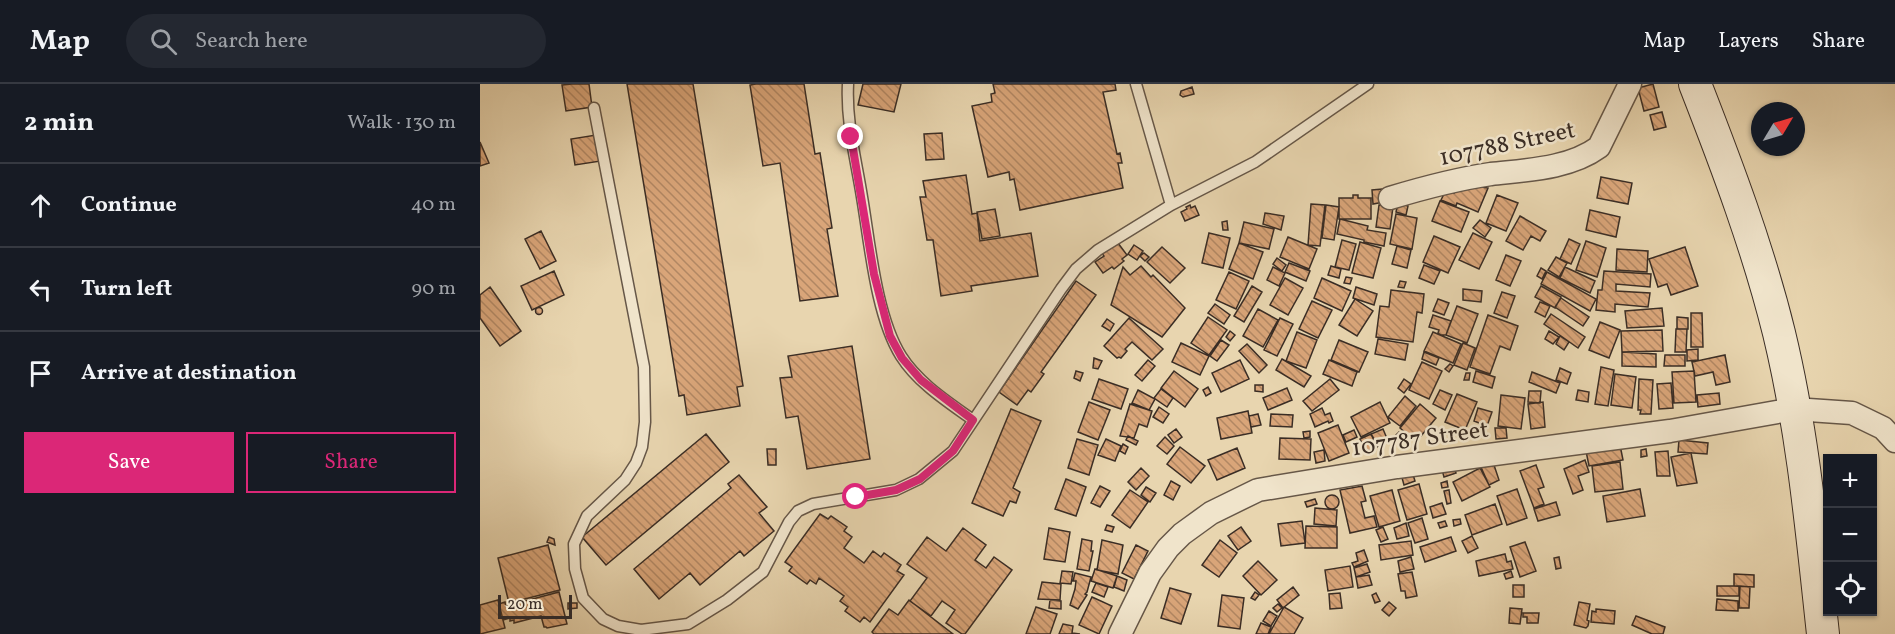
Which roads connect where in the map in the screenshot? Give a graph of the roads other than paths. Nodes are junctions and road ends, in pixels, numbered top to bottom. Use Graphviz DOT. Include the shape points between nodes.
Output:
graph roads {
  1 [pos="848,84"];
  2 [pos="1136,84"];
  3 [pos="1368,84"];
  4 [pos="1630,84"];
  5 [pos="1695,84"];
  6 [pos="594,108"];
  7 [pos="1390,198"];
  8 [pos="1171,206"];
  9 [pos="1794,409"];
  10 [pos="973,420"];
  11 [pos="1891,427"];
  12 [pos="1120,634"];
  13 [pos="1823,634"];
  1 -- 10 [label="lane" via="851,137 874,274 890,336 921,380"];
  2 -- 8 [label="lane"];
  3 -- 8 [label="lane" via="1255,162"];
  4 -- 7 [label="street, 107788 Street" via="1599,147 1592,153 1554,165 1471,178"];
  5 -- 9 [label="street" via="1758,256"];
  6 -- 10 [label="lane" via="644,367 645,422 636,464 587,516 574,544 575,569 583,598 603,619 641,630 688,624 763,572 798,512 813,504 896,490 920,479 953,451"];
  8 -- 10 [label="lane" via="1098,250 1077,269"];
  9 -- 11 [label="street, 107787 Street" via="1852,413"];
  9 -- 12 [label="street, 107787 Street" via="1670,431 1397,467 1258,490 1211,513 1168,548 1150,573"];
  9 -- 13 [label="street" via="1810,508"];
}
